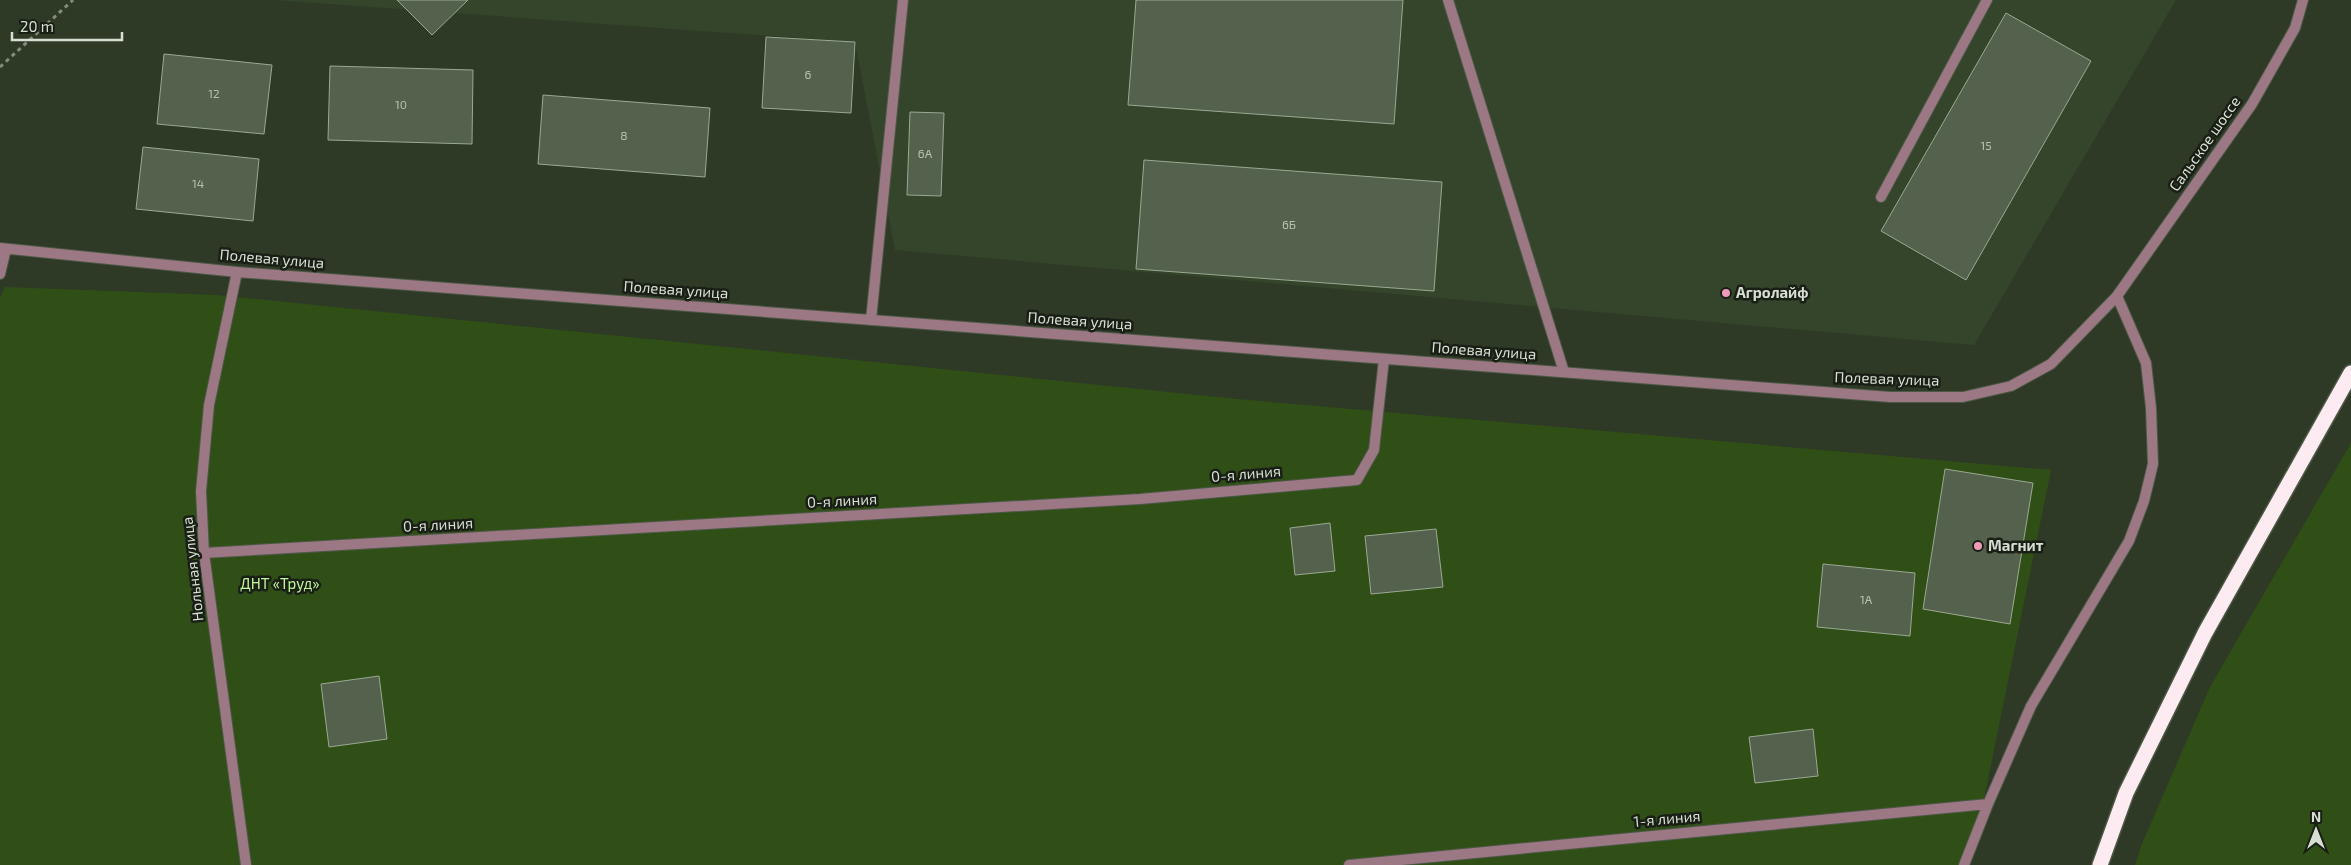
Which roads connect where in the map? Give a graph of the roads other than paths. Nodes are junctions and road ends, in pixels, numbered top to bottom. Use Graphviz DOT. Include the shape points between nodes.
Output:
graph roads {
  1 [pos="903,0"];
  2 [pos="1448,0"];
  3 [pos="1987,0"];
  4 [pos="2303,0"];
  5 [pos="1882,197"];
  6 [pos="3,249"];
  7 [pos="237,272"];
  8 [pos="0,274"];
  9 [pos="2117,296"];
  10 [pos="871,320"];
  11 [pos="1384,359"];
  12 [pos="1564,372"];
  13 [pos="2351,373"];
  14 [pos="204,554"];
  15 [pos="1988,804"];
  16 [pos="246,865"];
  17 [pos="1349,865"];
  18 [pos="1964,865"];
  19 [pos="2100,865"];
  1 -- 10 [label="street"];
  2 -- 12 [label="street"];
  3 -- 5 [label="street"];
  4 -- 9 [label="street, Сальское шоссе" via="2295,28 2252,104"];
  6 -- 7 [label="street, Полевая улица"];
  6 -- 8 [label="street"];
  7 -- 10 [label="street, Полевая улица"];
  7 -- 14 [label="street, Нольная улица" via="209,405 201,491"];
  9 -- 12 [label="street, Полевая улица" via="2051,364 2011,386 1963,397 1890,397"];
  9 -- 15 [label="street" via="2146,363 2153,464 2144,501 2129,541 2031,706"];
  10 -- 11 [label="street, Полевая улица"];
  11 -- 12 [label="street, Полевая улица"];
  11 -- 14 [label="street, 0-я линия" via="1374,450 1357,480 1140,499"];
  13 -- 19 [label="highway" via="2205,633 2126,793"];
  14 -- 16 [label="street, Нольная улица"];
  15 -- 17 [label="street, 1-я линия"];
  15 -- 18 [label="street"];
}
